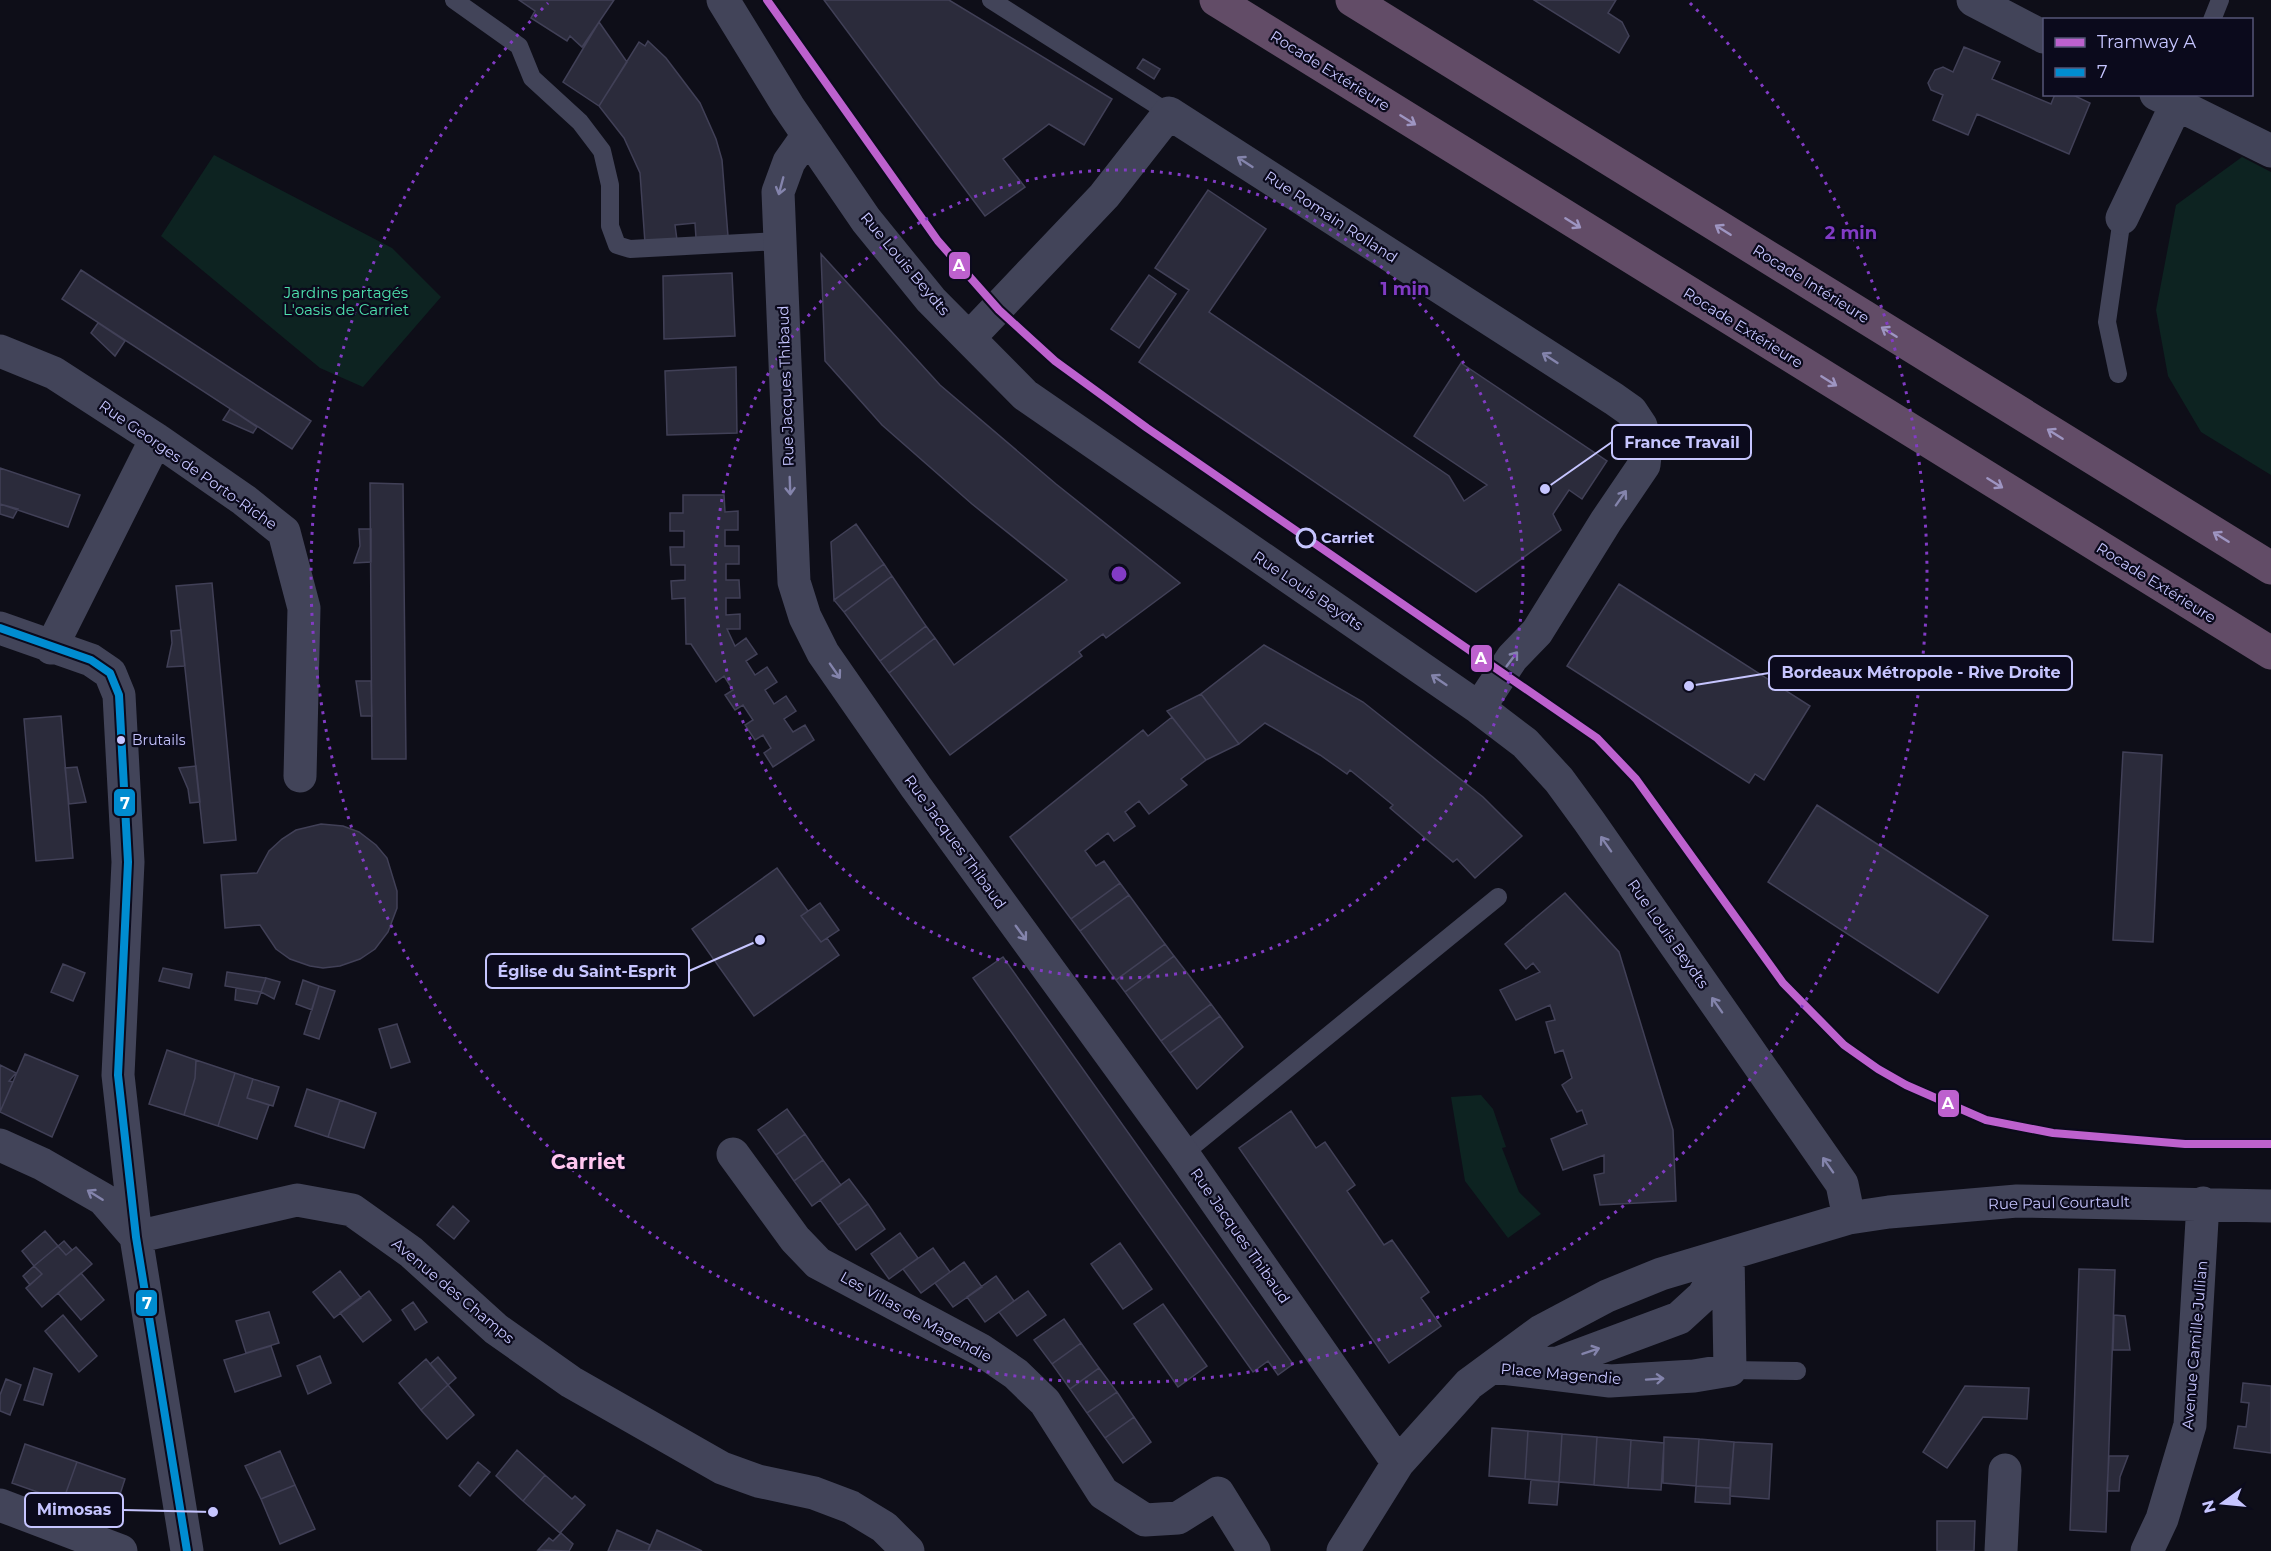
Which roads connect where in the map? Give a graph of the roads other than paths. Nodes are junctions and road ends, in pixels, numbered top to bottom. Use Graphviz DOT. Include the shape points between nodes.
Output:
graph roads {
  1 [pos="454,0"];
  2 [pos="723,0"];
  3 [pos="991,0"];
  4 [pos="1216,0"];
  5 [pos="1352,0"];
  6 [pos="1973,0"];
  7 [pos="2220,0"];
  8 [pos="2213,18"];
  9 [pos="2043,36"];
  10 [pos="2171,98"];
  11 [pos="1169,113"];
  12 [pos="807,135"];
  13 [pos="2271,151"];
  14 [pos="2122,218"];
  15 [pos="780,241"];
  16 [pos="969,339"];
  17 [pos="0,351"];
  18 [pos="2118,374"];
  19 [pos="156,439"];
  20 [pos="2271,568"];
  21 [pos="0,628"];
  22 [pos="51,648"];
  23 [pos="2271,653"];
  24 [pos="1479,708"];
  25 [pos="300,776"];
  26 [pos="1498,897"];
  27 [pos="0,1145"];
  28 [pos="733,1154"];
  29 [pos="1183,1154"];
  30 [pos="2203,1203"];
  31 [pos="2271,1206"];
  32 [pos="1849,1218"];
  33 [pos="136,1237"];
  34 [pos="1728,1254"];
  35 [pos="1492,1368"];
  36 [pos="1730,1370"];
  37 [pos="1797,1371"];
  38 [pos="1398,1463"];
  39 [pos="2005,1470"];
  40 [pos="0,1505"];
  41 [pos="121,1551"];
  42 [pos="187,1551"];
  43 [pos="908,1551"];
  44 [pos="1254,1551"];
  45 [pos="1343,1551"];
  46 [pos="2001,1551"];
  47 [pos="2147,1551"];
  1 -- 15 [label="lane" via="519,46 532,78 580,122 602,151 610,185 610,225 617,245 630,249"];
  2 -- 12 [label="street, Rue Louis Beydts"];
  3 -- 11 [label="lane"];
  4 -- 23 [label="highway, Rocade Extérieure, one-way"];
  20 -- 5 [label="highway, Rocade Intérieure, one-way"];
  6 -- 9 [label="street"];
  7 -- 8 [label="lane"];
  10 -- 13 [label="street"];
  10 -- 14 [label="street"];
  11 -- 16 [label="street" via="1104,196"];
  24 -- 11 [label="street, Rue Romain Rolland, one-way" via="1512,658 1537,632 1644,465 1646,446 1641,426 1631,411 1614,399"];
  12 -- 15 [label="street, Rue Jacques Thibaud, one-way" via="789,162 778,192"];
  12 -- 16 [label="street, Rue Louis Beydts" via="866,220 931,300"];
  14 -- 18 [label="lane" via="2107,322"];
  15 -- 29 [label="street, Rue Jacques Thibaud, one-way" via="794,582 805,617 823,653 915,787"];
  24 -- 16 [label="street, Rue Louis Beydts, one-way" via="1025,394"];
  17 -- 19 [label="street, Rue Georges de Porto-Riche" via="54,373"];
  19 -- 22 [label="street"];
  19 -- 25 [label="street, Rue Georges de Porto-Riche" via="284,532 304,608"];
  21 -- 22 [label="street"];
  22 -- 33 [label="street" via="91,660 110,673 118,695 128,862 118,1075"];
  32 -- 24 [label="street, Rue Louis Beydts, one-way" via="1842,1184 1589,820 1526,743"];
  26 -- 29 [label="lane"];
  33 -- 27 [label="street, one-way" via="103,1200 42,1164"];
  28 -- 44 [label="street, Les Villas de Magendie" via="795,1239 818,1263 981,1350 1016,1374 1045,1402 1103,1493 1145,1520 1178,1518 1218,1493"];
  29 -- 38 [label="street, Rue Jacques Thibaud"];
  30 -- 31 [label="street, Rue Paul Courtault"];
  30 -- 32 [label="street, Rue Paul Courtault" via="2017,1201"];
  30 -- 47 [label="street, Avenue Camille Jullian" via="2190,1425 2162,1519"];
  32 -- 34 [label="street"];
  33 -- 42 [label="street"];
  33 -- 43 [label="street, Avenue des Champs" via="297,1200 352,1210 411,1252 496,1329 571,1382 722,1468 851,1507 884,1527"];
  34 -- 35 [label="street" via="1661,1274 1607,1296 1541,1331"];
  35 -- 34 [label="street, one-way" via="1557,1363 1664,1326 1703,1296"];
  34 -- 36 [label="street"];
  35 -- 36 [label="street, Place Magendie, one-way" via="1610,1381"];
  35 -- 38 [label="street" via="1469,1384"];
  36 -- 37 [label="lane"];
  38 -- 45 [label="street"];
  39 -- 46 [label="street"];
  40 -- 41 [label="street"];
}
